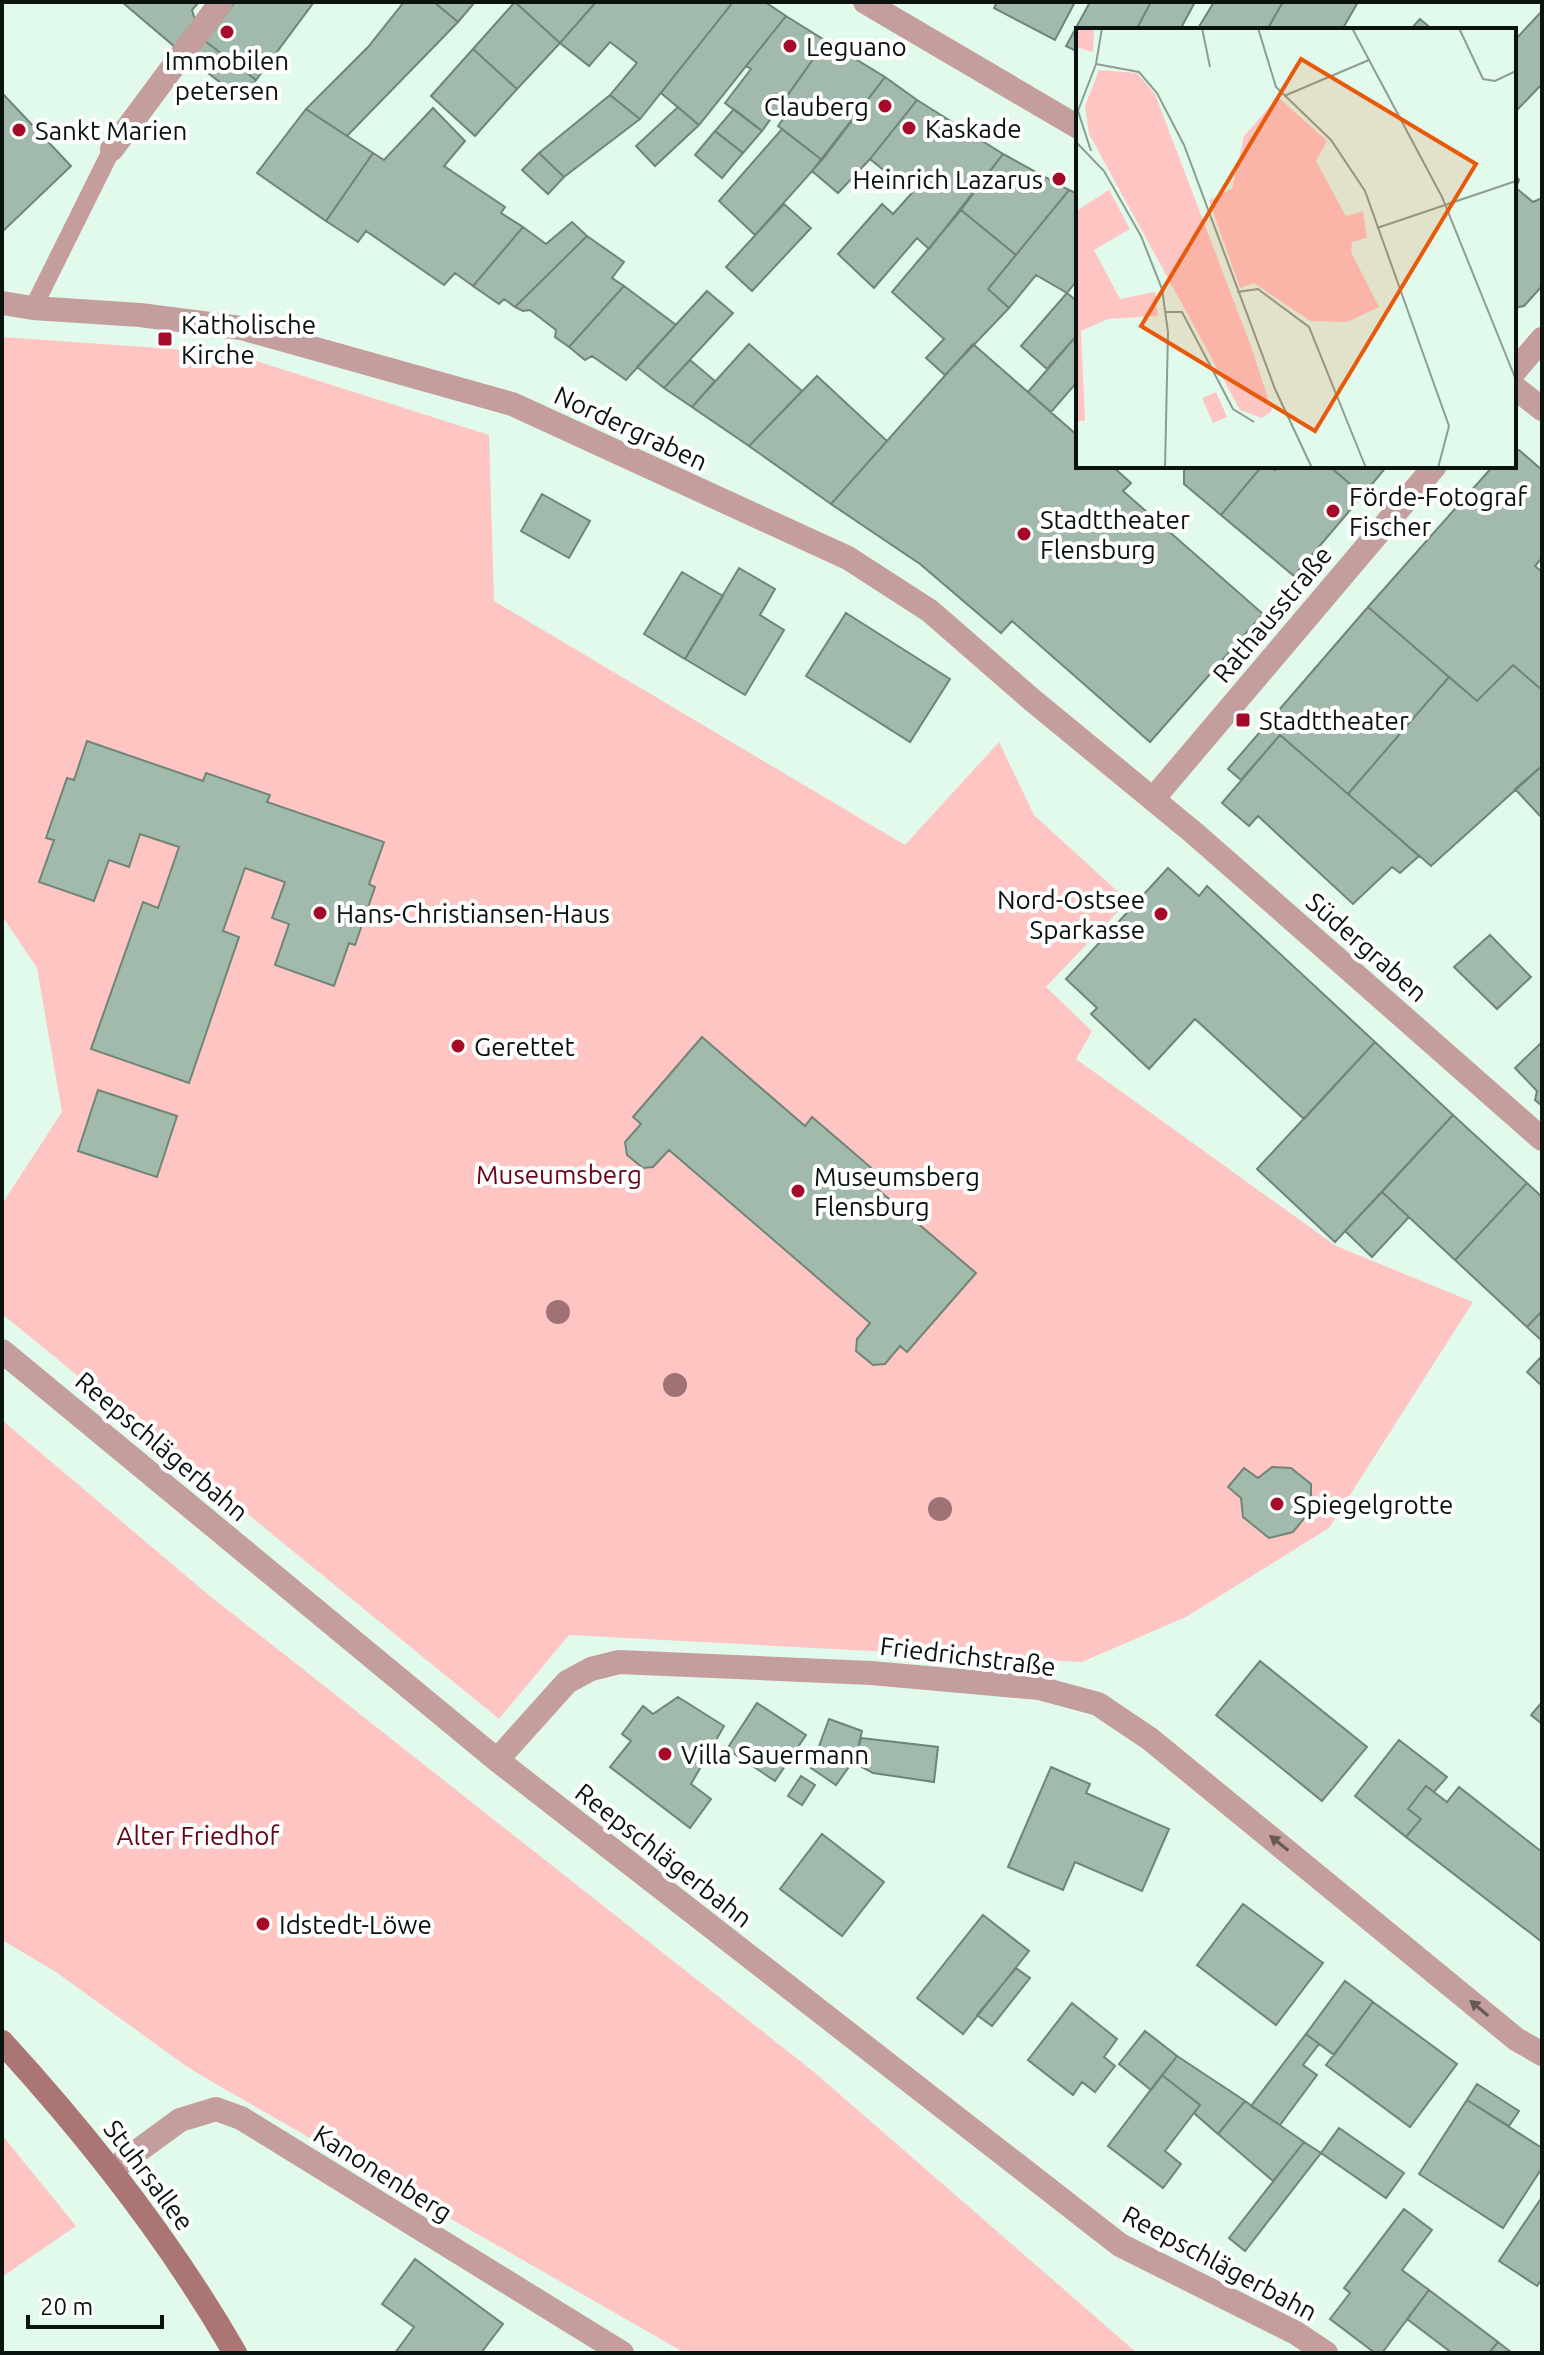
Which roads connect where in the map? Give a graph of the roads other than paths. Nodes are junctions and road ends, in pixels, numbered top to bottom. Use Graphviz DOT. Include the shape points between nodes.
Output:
graph roads {
  1 [pos="221,2"];
  2 [pos="865,2"];
  3 [pos="1076,126"];
  4 [pos="112,149"];
  5 [pos="2,303"];
  6 [pos="33,308"];
  7 [pos="1542,339"];
  8 [pos="1516,370"];
  9 [pos="1516,389"];
  10 [pos="1542,409"];
  11 [pos="1433,468"];
  12 [pos="1153,799"];
  13 [pos="1542,1139"];
  14 [pos="2,1351"];
  15 [pos="497,1760"];
  16 [pos="2,2042"];
  17 [pos="1542,2054"];
  18 [pos="113,2169"];
  19 [pos="235,2353"];
  20 [pos="622,2353"];
  21 [pos="1326,2353"];
  1 -- 4 [label="street"];
  2 -- 3 [label="street"];
  4 -- 6 [label="lane"];
  5 -- 6 [label="street, Nordergraben"];
  6 -- 12 [label="street, Nordergraben" via="241,328 512,404 848,558 930,611"];
  7 -- 8 [label="street"];
  9 -- 10 [label="street"];
  11 -- 12 [label="street, Rathausstraße"];
  12 -- 13 [label="street, Südergraben"];
  14 -- 15 [label="street, Reepschlägerbahn"];
  17 -- 15 [label="street, Friedrichstraße, one-way" via="1516,2039 1150,1739 1098,1704 1039,1688 871,1673 619,1662 567,1682"];
  15 -- 21 [label="street, Reepschlägerbahn" via="1120,2245"];
  16 -- 18 [label="main road, Stuhrsallee"];
  18 -- 19 [label="main road, Stuhrsallee" via="199,2290"];
  18 -- 20 [label="street, Kanonenberg" via="180,2120 216,2109 241,2118"];
}
